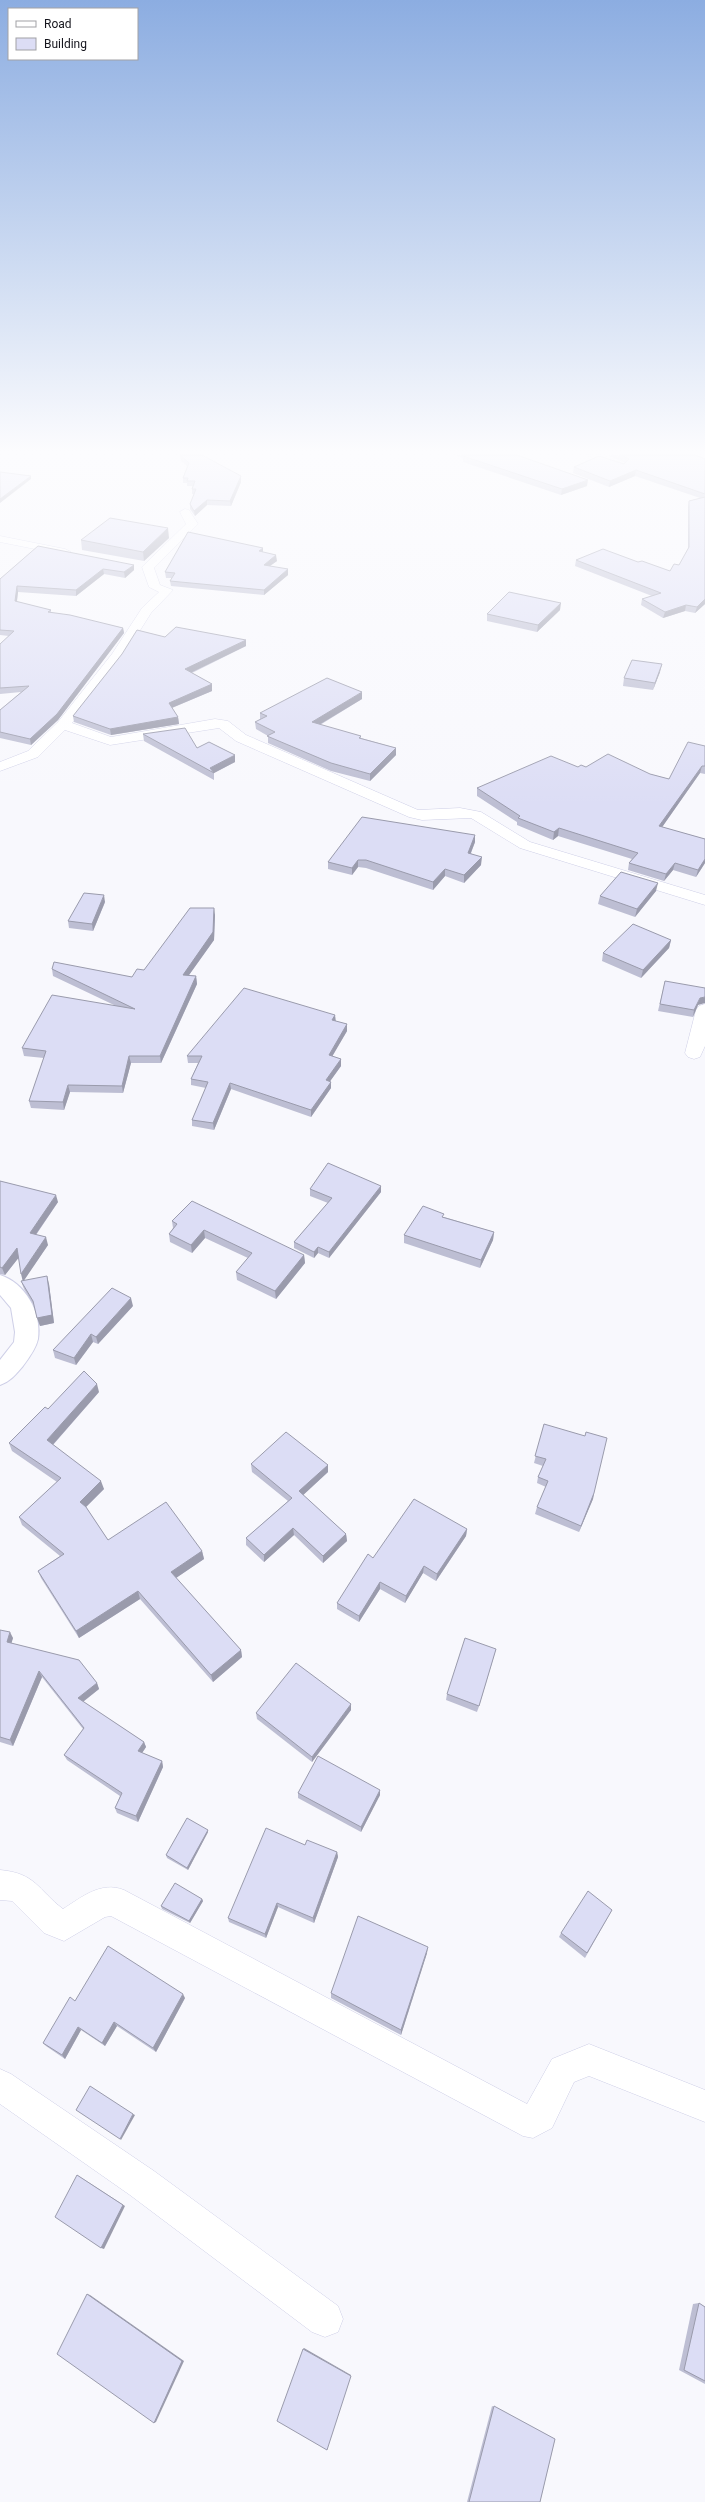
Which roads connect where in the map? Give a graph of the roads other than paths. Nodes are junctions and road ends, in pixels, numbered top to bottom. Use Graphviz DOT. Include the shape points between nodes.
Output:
graph roads {
  1 [pos="150,572"];
  2 [pos="63,725"];
  3 [pos="0,767"];
  4 [pos="705,900"];
  5 [pos="705,1010"];
  6 [pos="694,1053"];
  7 [pos="0,1284"];
  8 [pos="0,1375"];
  9 [pos="0,1885"];
  10 [pos="0,2085"];
  11 [pos="705,2106"];
  12 [pos="325,2319"];
  1 -- 2 [label="street" via="155,587 167,590 146,611 117,656"];
  2 -- 3 [label="street" via="33,754"];
  2 -- 4 [label="street" via="110,742 204,723 223,724 241,738 414,814 422,816 467,812 525,845"];
  5 -- 6 [label="street"];
  7 -- 8 [label="street" via="11,1290 25,1315 26,1341"];
  9 -- 11 [label="street" via="13,1884 31,1896 53,1923 64,1926 100,1903 113,1901 523,2120 533,2122 540,2116 563,2070 589,2060"];
  10 -- 12 [label="street" via="142,2183"];
}
